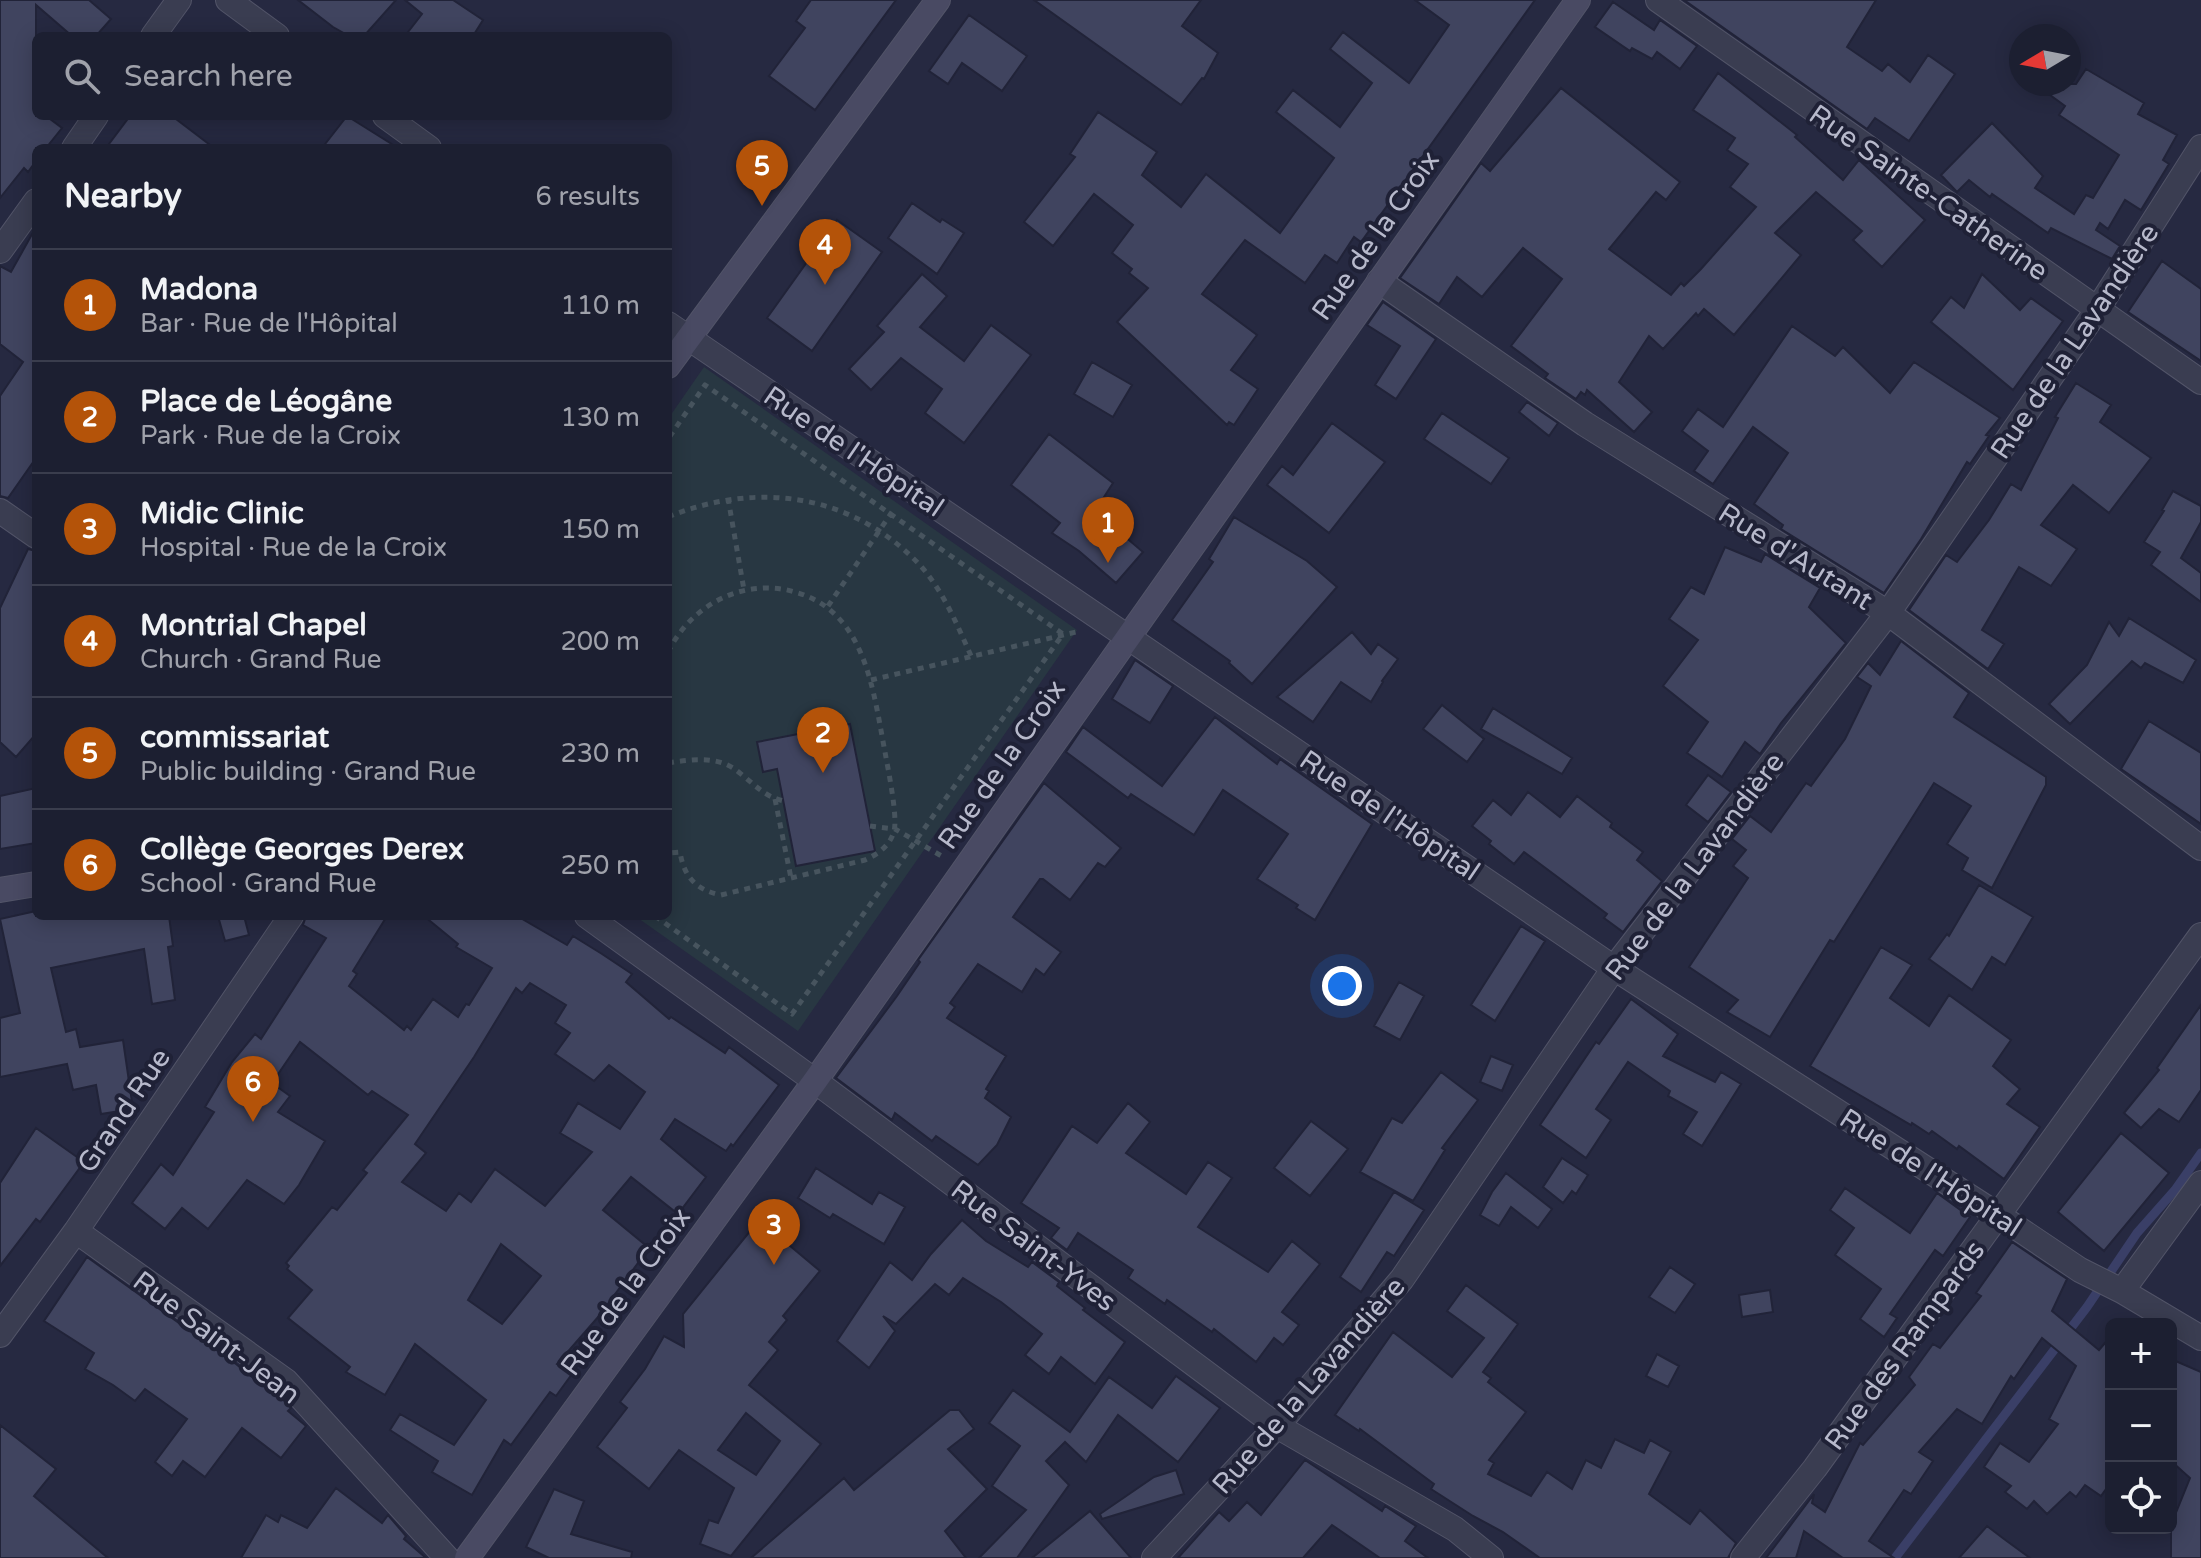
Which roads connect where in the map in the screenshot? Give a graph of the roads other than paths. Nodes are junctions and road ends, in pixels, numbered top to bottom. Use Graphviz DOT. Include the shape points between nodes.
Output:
graph roads {
  1 [pos="179,0"];
  2 [pos="228,0"];
  3 [pos="938,0"];
  4 [pos="1578,0"];
  5 [pos="1658,0"];
  6 [pos="156,32"];
  7 [pos="272,32"];
  8 [pos="93,120"];
  9 [pos="390,120"];
  10 [pos="77,144"];
  11 [pos="424,144"];
  12 [pos="2201,147"];
  13 [pos="32,207"];
  14 [pos="0,251"];
  15 [pos="1379,281"];
  16 [pos="2097,310"];
  17 [pos="677,331"];
  18 [pos="672,350"];
  19 [pos="2201,382"];
  20 [pos="0,511"];
  21 [pos="32,533"];
  22 [pos="1888,613"];
  23 [pos="1122,631"];
  24 [pos="2201,848"];
  25 [pos="32,885"];
  26 [pos="0,890"];
  27 [pos="288,920"];
  28 [pos="593,920"];
  29 [pos="2201,935"];
  30 [pos="1614,968"];
  31 [pos="815,1081"];
  32 [pos="2201,1183"];
  33 [pos="1998,1215"];
  34 [pos="76,1231"];
  35 [pos="2122,1291"];
  36 [pos="0,1335"];
  37 [pos="2201,1338"];
  38 [pos="1277,1426"];
  39 [pos="447,1558"];
  40 [pos="467,1558"];
  41 [pos="1154,1558"];
  42 [pos="1491,1558"];
  43 [pos="1743,1558"];
  1 -- 6 [label="street"];
  2 -- 7 [label="street"];
  3 -- 17 [label="street"];
  4 -- 15 [label="street, Rue de la Croix"];
  5 -- 16 [label="street, Rue Sainte-Catherine"];
  8 -- 10 [label="street"];
  9 -- 11 [label="street"];
  12 -- 16 [label="street, Rue de la Lavandière"];
  13 -- 14 [label="street"];
  15 -- 22 [label="street, Rue d'Autant" via="1585,424"];
  15 -- 23 [label="street, Rue de la Croix"];
  16 -- 19 [label="street, Rue Sainte-Catherine"];
  16 -- 22 [label="street, Rue de la Lavandière"];
  17 -- 18 [label="street"];
  17 -- 23 [label="street, Rue de l'Hôpital"];
  20 -- 21 [label="street"];
  22 -- 24 [label="street, Rue d'Autant"];
  22 -- 30 [label="street, Rue de la Lavandière"];
  23 -- 30 [label="street, Rue de l'Hôpital"];
  23 -- 31 [label="street, Rue de la Croix" via="964,870"];
  25 -- 26 [label="street"];
  27 -- 34 [label="street, Grand Rue"];
  28 -- 31 [label="street, Rue Saint-Yves"];
  29 -- 33 [label="street, Rue des Rampards"];
  30 -- 33 [label="street, Rue de l'Hôpital"];
  30 -- 38 [label="street, Rue de la Lavandière" via="1402,1279"];
  31 -- 38 [label="street, Rue Saint-Yves"];
  31 -- 40 [label="street, Rue de la Croix"];
  32 -- 35 [label="street"];
  33 -- 35 [label="street, Rue de l'Hôpital" via="2080,1270"];
  33 -- 43 [label="street, Rue des Rampards" via="1815,1468"];
  34 -- 36 [label="street, Grand Rue"];
  34 -- 39 [label="street, Rue Saint-Jean" via="286,1381"];
  35 -- 37 [label="street, Rue de l'Hôpital"];
  38 -- 41 [label="street, Rue de la Lavandière"];
  38 -- 42 [label="street, Rue Saint-Yves" via="1455,1529"];
}
